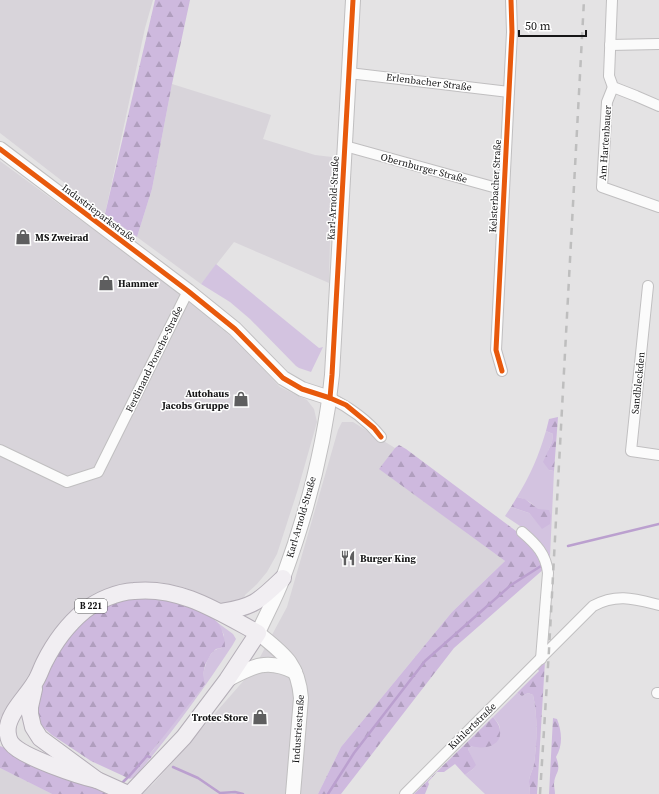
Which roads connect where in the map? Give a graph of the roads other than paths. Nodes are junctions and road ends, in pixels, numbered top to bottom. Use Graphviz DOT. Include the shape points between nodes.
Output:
graph roads {
  1 [pos="353,0"];
  2 [pos="511,0"];
  3 [pos="612,0"];
  4 [pos="659,44"];
  5 [pos="610,45"];
  6 [pos="349,73"];
  7 [pos="613,87"];
  8 [pos="509,92"];
  9 [pos="659,106"];
  10 [pos="345,146"];
  11 [pos="0,149"];
  12 [pos="504,190"];
  13 [pos="659,207"];
  14 [pos="648,286"];
  15 [pos="188,291"];
  16 [pos="502,371"];
  17 [pos="330,398"];
  18 [pos="381,437"];
  19 [pos="0,450"];
  20 [pos="659,455"];
  21 [pos="522,532"];
  22 [pos="283,578"];
  23 [pos="659,605"];
  24 [pos="221,612"];
  25 [pos="258,633"];
  26 [pos="540,659"];
  27 [pos="296,672"];
  28 [pos="227,680"];
  29 [pos="36,682"];
  30 [pos="97,780"];
  31 [pos="129,794"];
  32 [pos="293,794"];
  33 [pos="404,794"];
  1 -- 6 [label="street, Karl-Arnold-Straße"];
  2 -- 8 [label="street, Kelsterbacher Straße"];
  3 -- 5 [label="street, Am Hartenbauer"];
  4 -- 5 [label="street"];
  5 -- 7 [label="street, Am Hartenbauer" via="609,76"];
  6 -- 8 [label="street, Erlenbacher Straße"];
  6 -- 10 [label="street, Karl-Arnold-Straße"];
  7 -- 9 [label="street"];
  7 -- 13 [label="street, Am Hartenbauer" via="607,102 602,187"];
  8 -- 12 [label="street, Kelsterbacher Straße"];
  10 -- 12 [label="street, Obernburger Straße"];
  10 -- 17 [label="street, Karl-Arnold-Straße"];
  11 -- 15 [label="street, Industrieparkstraße"];
  12 -- 16 [label="street, Kelsterbacher Straße" via="496,350"];
  14 -- 20 [label="street, Sandbleckden" via="631,451"];
  15 -- 17 [label="street" via="234,329 283,378 302,389"];
  15 -- 19 [label="street, Ferdinand-Porsche-Straße" via="98,472 67,482"];
  17 -- 18 [label="street" via="346,405"];
  17 -- 22 [label="street, Karl-Arnold-Straße" via="307,502"];
  21 -- 26 [label="street" via="534,542 547,563"];
  22 -- 24 [label="main road" via="250,606"];
  22 -- 25 [label="street, Karl-Arnold-Straße"];
  23 -- 26 [label="street, Kuhlertstraße" via="632,599 602,601"];
  24 -- 25 [label="main road, B 221"];
  24 -- 29 [label="main road, B 221" via="166,591 139,590 114,595 86,610 70,623 44,663"];
  25 -- 27 [label="street, Industriestraße" via="283,653"];
  25 -- 28 [label="main road, Karl-Arnold-Straße"];
  26 -- 33 [label="street, Kuhlertstraße"];
  27 -- 28 [label="street" via="284,667 261,664"];
  27 -- 32 [label="street, Industriestraße" via="301,698"];
  28 -- 31 [label="main road, Karl-Arnold-Straße" via="184,737"];
  29 -- 30 [label="main road, B 221" via="30,707 31,721 36,732 45,743"];
  29 -- 30 [label="main road, B 221" via="9,722 11,744 20,751 58,768"];
  30 -- 31 [label="main road, B 221"];
}
